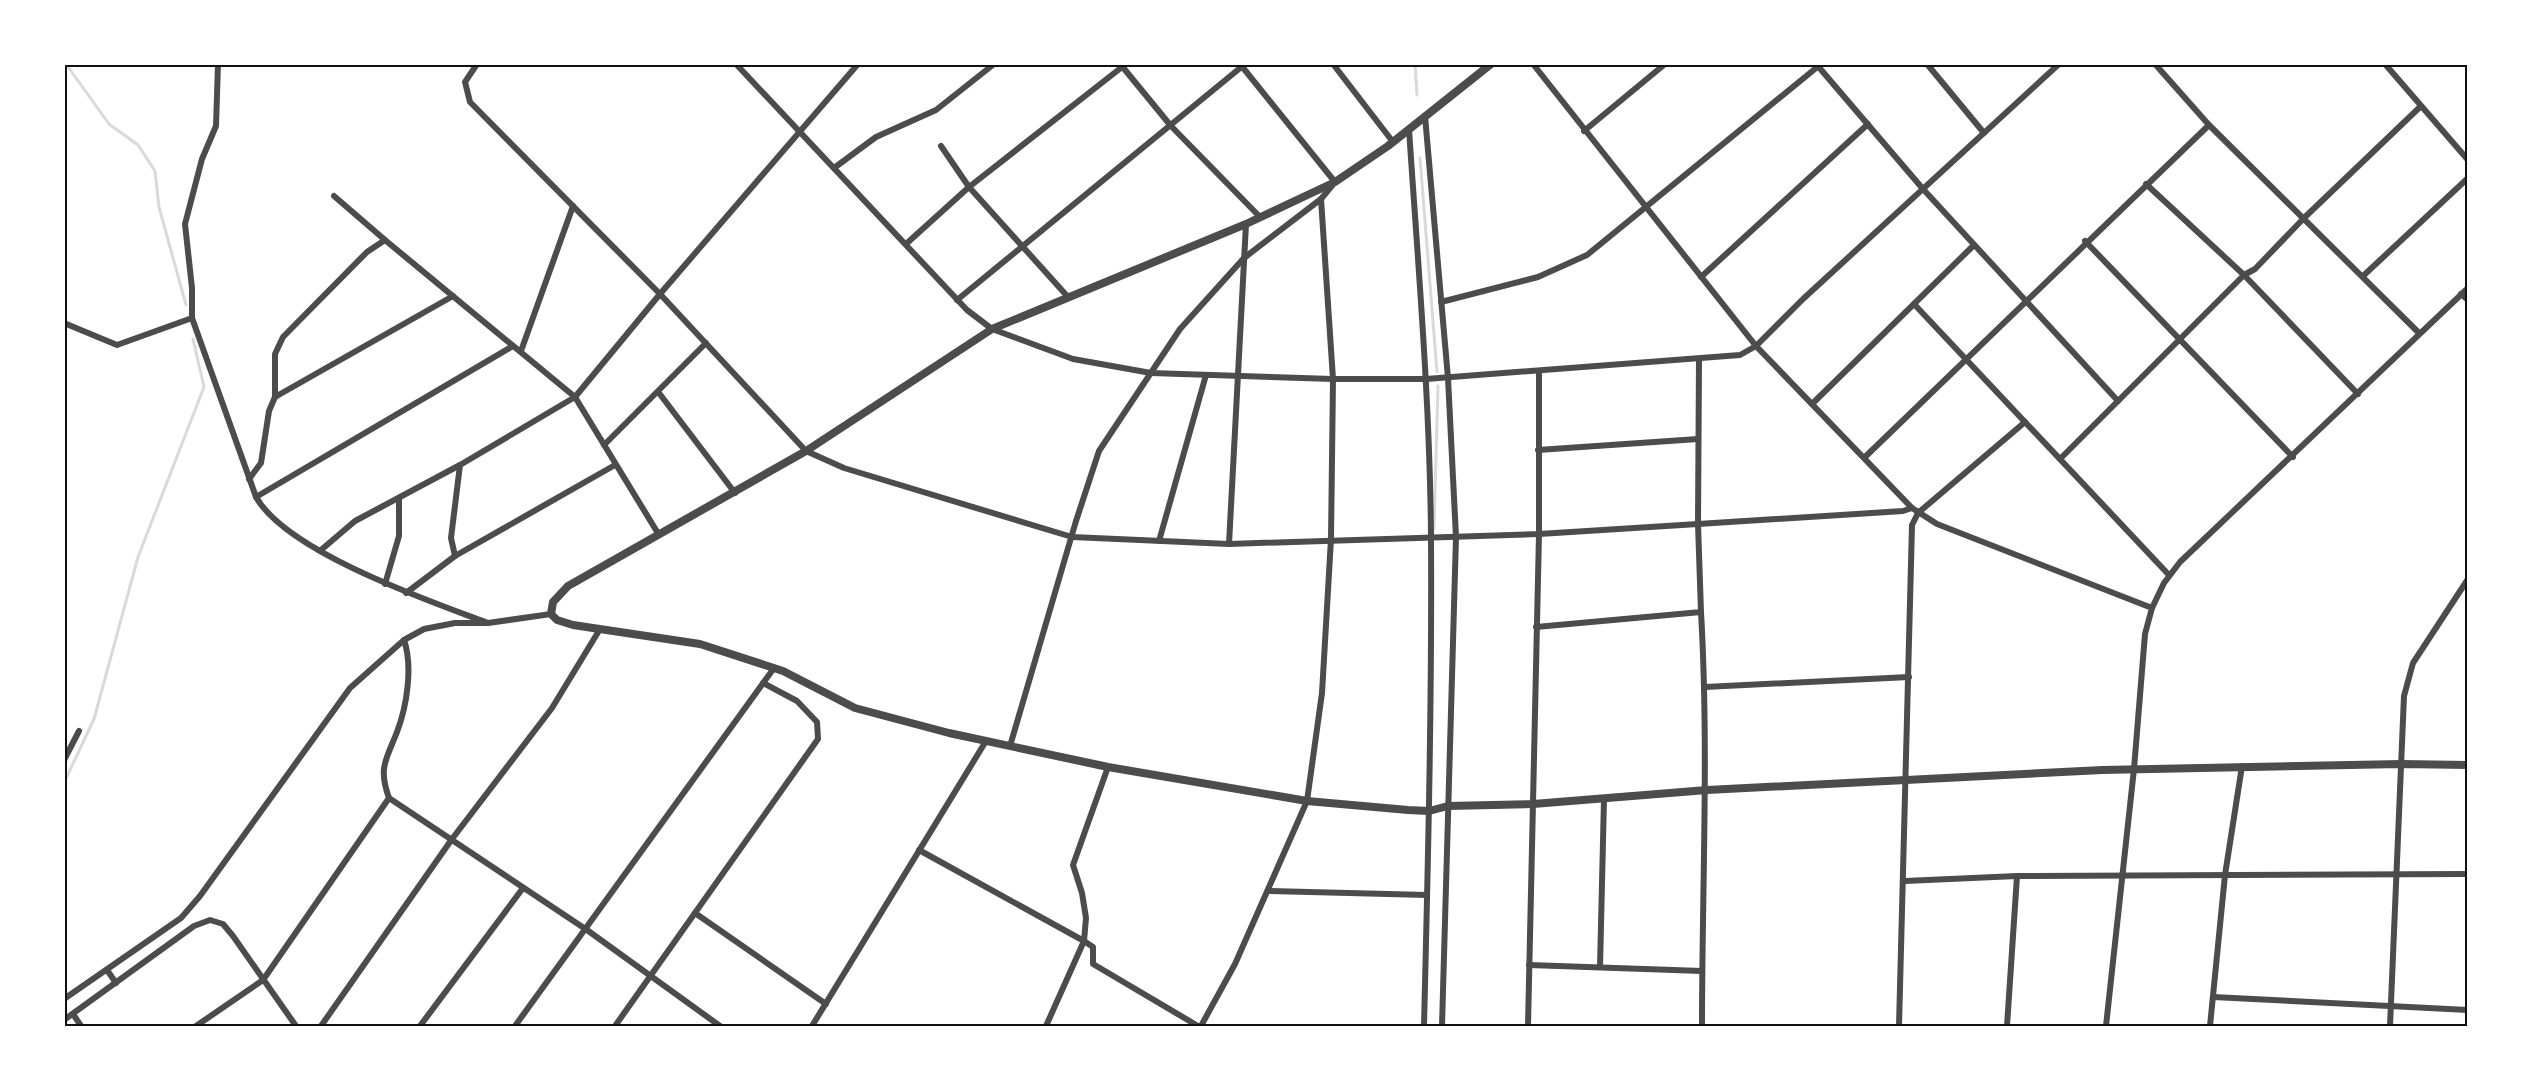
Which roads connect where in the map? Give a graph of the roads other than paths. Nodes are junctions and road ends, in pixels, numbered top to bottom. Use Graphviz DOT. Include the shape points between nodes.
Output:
graph roads {
  1 [pos="218,64"];
  2 [pos="477,64"];
  3 [pos="736,64"];
  4 [pos="858,64"];
  5 [pos="994,64"];
  6 [pos="1333,64"];
  7 [pos="1491,64"];
  8 [pos="1533,64"];
  9 [pos="1665,64"];
  10 [pos="1927,64"];
  11 [pos="2059,64"];
  12 [pos="2155,64"];
  13 [pos="2385,64"];
  14 [pos="1242,65"];
  15 [pos="1819,65"];
  16 [pos="1121,66"];
  17 [pos="2420,106"];
  18 [pos="1425,116"];
  19 [pos="1868,124"];
  20 [pos="2209,125"];
  21 [pos="1171,126"];
  22 [pos="1409,129"];
  23 [pos="801,131"];
  24 [pos="1584,131"];
  25 [pos="1984,133"];
  26 [pos="1393,142"];
  27 [pos="941,146"];
  28 [pos="2468,160"];
  29 [pos="834,168"];
  30 [pos="2468,178"];
  31 [pos="1335,182"];
  32 [pos="2146,184"];
  33 [pos="969,187"];
  34 [pos="1923,189"];
  35 [pos="334,196"];
  36 [pos="1321,199"];
  37 [pos="573,206"];
  38 [pos="1646,209"];
  39 [pos="1260,217"];
  40 [pos="2304,218"];
  41 [pos="1246,224"];
  42 [pos="385,240"];
  43 [pos="2085,241"];
  44 [pos="906,244"];
  45 [pos="1974,245"];
  46 [pos="1022,248"];
  47 [pos="1244,258"];
  48 [pos="2244,275"];
  49 [pos="2363,276"];
  50 [pos="1701,277"];
  51 [pos="2468,288"];
  52 [pos="660,294"];
  53 [pos="2461,294"];
  54 [pos="453,296"];
  55 [pos="1068,297"];
  56 [pos="957,300"];
  57 [pos="2025,300"];
  58 [pos="2468,300"];
  59 [pos="1442,302"];
  60 [pos="1914,304"];
  61 [pos="192,318"];
  62 [pos="64,323"];
  63 [pos="992,329"];
  64 [pos="2419,333"];
  65 [pos="2180,339"];
  66 [pos="706,343"];
  67 [pos="513,346"];
  68 [pos="1756,346"];
  69 [pos="521,351"];
  70 [pos="1965,358"];
  71 [pos="1698,359"];
  72 [pos="1539,372"];
  73 [pos="1151,373"];
  74 [pos="1206,375"];
  75 [pos="1239,376"];
  76 [pos="1426,378"];
  77 [pos="1448,378"];
  78 [pos="1333,379"];
  79 [pos="659,393"];
  80 [pos="2358,394"];
  81 [pos="274,397"];
  82 [pos="575,397"];
  83 [pos="2118,401"];
  84 [pos="1812,404"];
  85 [pos="2025,422"];
  86 [pos="1698,439"];
  87 [pos="604,444"];
  88 [pos="1538,450"];
  89 [pos="806,451"];
  90 [pos="1865,457"];
  91 [pos="2293,457"];
  92 [pos="2060,459"];
  93 [pos="460,465"];
  94 [pos="615,465"];
  95 [pos="249,478"];
  96 [pos="735,492"];
  97 [pos="256,497"];
  98 [pos="399,499"];
  99 [pos="1912,508"];
  100 [pos="1918,513"];
  101 [pos="1698,524"];
  102 [pos="1539,534"];
  103 [pos="658,536"];
  104 [pos="1072,537"];
  105 [pos="1431,537"];
  106 [pos="1456,537"];
  107 [pos="1331,539"];
  108 [pos="1159,541"];
  109 [pos="1229,544"];
  110 [pos="321,550"];
  111 [pos="454,555"];
  112 [pos="2169,575"];
  113 [pos="2468,579"];
  114 [pos="385,584"];
  115 [pos="406,593"];
  116 [pos="2152,608"];
  117 [pos="1701,612"];
  118 [pos="551,614"];
  119 [pos="488,623"];
  120 [pos="1536,627"];
  121 [pos="600,629"];
  122 [pos="404,640"];
  123 [pos="774,668"];
  124 [pos="1909,677"];
  125 [pos="763,683"];
  126 [pos="1705,687"];
  127 [pos="79,731"];
  128 [pos="986,741"];
  129 [pos="1010,746"];
  130 [pos="64,760"];
  131 [pos="2401,764"];
  132 [pos="2468,765"];
  133 [pos="2242,766"];
  134 [pos="1108,767"];
  135 [pos="2134,769"];
  136 [pos="1906,780"];
  137 [pos="1707,790"];
  138 [pos="388,798"];
  139 [pos="1604,799"];
  140 [pos="1307,801"];
  141 [pos="1533,804"];
  142 [pos="1448,806"];
  143 [pos="1429,811"];
  144 [pos="452,839"];
  145 [pos="919,850"];
  146 [pos="2396,874"];
  147 [pos="2468,874"];
  148 [pos="2225,875"];
  149 [pos="2017,876"];
  150 [pos="2123,876"];
  151 [pos="1905,881"];
  152 [pos="523,888"];
  153 [pos="1269,891"];
  154 [pos="1427,895"];
  155 [pos="695,913"];
  156 [pos="587,930"];
  157 [pos="1084,940"];
  158 [pos="1529,964"];
  159 [pos="1600,967"];
  160 [pos="107,970"];
  161 [pos="1702,971"];
  162 [pos="652,975"];
  163 [pos="263,980"];
  164 [pos="116,983"];
  165 [pos="2213,997"];
  166 [pos="64,999"];
  167 [pos="826,1004"];
  168 [pos="2392,1006"];
  169 [pos="2468,1010"];
  170 [pos="73,1014"];
  171 [pos="64,1020"];
  172 [pos="81,1026"];
  173 [pos="196,1026"];
  174 [pos="296,1026"];
  175 [pos="321,1026"];
  176 [pos="420,1026"];
  177 [pos="515,1026"];
  178 [pos="615,1026"];
  179 [pos="720,1026"];
  180 [pos="812,1026"];
  181 [pos="1046,1026"];
  182 [pos="1199,1026"];
  183 [pos="1424,1026"];
  184 [pos="1442,1026"];
  185 [pos="1527,1026"];
  186 [pos="1702,1026"];
  187 [pos="1899,1026"];
  188 [pos="2007,1026"];
  189 [pos="2106,1026"];
  190 [pos="2210,1026"];
  191 [pos="2390,1026"];
  1 -- 61 [label="street" via="216,126 202,159 185,224"];
  2 -- 37 [label="street" via="465,82 470,102"];
  3 -- 23 [label="street"];
  4 -- 23 [label="street"];
  5 -- 29 [label="street" via="929,114 876,137"];
  6 -- 26 [label="street"];
  7 -- 18 [label="street"];
  8 -- 24 [label="street"];
  9 -- 24 [label="street"];
  10 -- 25 [label="street"];
  11 -- 25 [label="street"];
  12 -- 20 [label="street"];
  13 -- 17 [label="street"];
  14 -- 21 [label="street"];
  14 -- 31 [label="street"];
  15 -- 19 [label="street"];
  15 -- 38 [label="street"];
  16 -- 21 [label="street"];
  16 -- 33 [label="street"];
  17 -- 28 [label="street"];
  17 -- 40 [label="street"];
  18 -- 22 [label="street"];
  18 -- 59 [label="street"];
  19 -- 34 [label="street"];
  19 -- 50 [label="street"];
  20 -- 32 [label="street"];
  20 -- 40 [label="street"];
  21 -- 39 [label="street"];
  21 -- 46 [label="street"];
  22 -- 26 [label="street"];
  22 -- 76 [label="street"];
  23 -- 29 [label="street"];
  23 -- 52 [label="street"];
  24 -- 38 [label="street"];
  25 -- 34 [label="street"];
  26 -- 31 [label="street"];
  27 -- 33 [label="street"];
  29 -- 44 [label="street"];
  30 -- 49 [label="street"];
  31 -- 36 [label="street"];
  31 -- 39 [label="street"];
  32 -- 43 [label="street"];
  32 -- 48 [label="street"];
  33 -- 44 [label="street"];
  33 -- 46 [label="street"];
  34 -- 45 [label="street"];
  34 -- 68 [label="street"];
  35 -- 42 [label="street"];
  36 -- 47 [label="street"];
  36 -- 78 [label="street"];
  37 -- 52 [label="street"];
  37 -- 69 [label="street"];
  38 -- 50 [label="street"];
  38 -- 59 [label="street" via="1587,255 1560,269"];
  39 -- 41 [label="street"];
  40 -- 48 [label="street" via="2255,269"];
  40 -- 49 [label="street"];
  41 -- 47 [label="street"];
  41 -- 55 [label="street"];
  42 -- 54 [label="street"];
  42 -- 81 [label="street" via="367,252 283,337 274,362"];
  43 -- 57 [label="street"];
  43 -- 65 [label="street"];
  44 -- 56 [label="street"];
  45 -- 57 [label="street"];
  45 -- 60 [label="street"];
  46 -- 55 [label="street"];
  46 -- 56 [label="street"];
  47 -- 73 [label="street" via="1180,329"];
  47 -- 75 [label="street"];
  48 -- 65 [label="street"];
  48 -- 80 [label="street"];
  49 -- 64 [label="street"];
  50 -- 68 [label="street"];
  51 -- 53 [label="street"];
  52 -- 66 [label="street"];
  52 -- 82 [label="street"];
  53 -- 58 [label="street"];
  53 -- 64 [label="street"];
  54 -- 67 [label="street"];
  54 -- 81 [label="street"];
  55 -- 63 [label="street"];
  56 -- 63 [label="street"];
  57 -- 70 [label="street"];
  57 -- 83 [label="street"];
  59 -- 77 [label="street"];
  60 -- 70 [label="street"];
  60 -- 84 [label="street"];
  61 -- 62 [label="street" via="117,345"];
  61 -- 95 [label="street"];
  63 -- 73 [label="street" via="1073,359"];
  63 -- 89 [label="street"];
  64 -- 80 [label="street"];
  65 -- 83 [label="street"];
  65 -- 91 [label="street"];
  66 -- 79 [label="street"];
  66 -- 89 [label="street"];
  67 -- 69 [label="street"];
  67 -- 97 [label="street"];
  68 -- 71 [label="street" via="1740,355"];
  68 -- 84 [label="street"];
  69 -- 82 [label="street"];
  70 -- 85 [label="street"];
  70 -- 90 [label="street"];
  71 -- 72 [label="street"];
  71 -- 86 [label="street"];
  72 -- 77 [label="street"];
  72 -- 88 [label="street"];
  73 -- 74 [label="street"];
  73 -- 104 [label="street" via="1100,451"];
  74 -- 75 [label="street"];
  74 -- 108 [label="street"];
  75 -- 78 [label="street"];
  75 -- 109 [label="street"];
  76 -- 77 [label="street"];
  76 -- 78 [label="street"];
  76 -- 105 [label="street"];
  77 -- 106 [label="street"];
  78 -- 107 [label="street"];
  79 -- 87 [label="street"];
  79 -- 96 [label="street"];
  80 -- 91 [label="street"];
  81 -- 95 [label="street" via="261,463"];
  82 -- 87 [label="street"];
  82 -- 93 [label="street"];
  83 -- 92 [label="street"];
  84 -- 90 [label="street"];
  85 -- 92 [label="street"];
  85 -- 100 [label="street"];
  86 -- 88 [label="street"];
  86 -- 101 [label="street"];
  87 -- 94 [label="street"];
  88 -- 102 [label="street"];
  89 -- 96 [label="street"];
  89 -- 104 [label="street" via="844,468"];
  90 -- 99 [label="street"];
  91 -- 112 [label="street"];
  92 -- 112 [label="street"];
  93 -- 98 [label="street"];
  93 -- 111 [label="street" via="451,538"];
  94 -- 103 [label="street"];
  94 -- 111 [label="street"];
  95 -- 97 [label="street"];
  96 -- 103 [label="street"];
  97 -- 110 [label="street" via="273,519"];
  98 -- 110 [label="street" via="355,521"];
  98 -- 114 [label="street" via="399,537"];
  99 -- 100 [label="street"];
  99 -- 101 [label="street"];
  100 -- 116 [label="street" via="1937,524"];
  100 -- 124 [label="street" via="1911,530"];
  101 -- 102 [label="street"];
  101 -- 117 [label="street"];
  102 -- 106 [label="street"];
  102 -- 120 [label="street"];
  103 -- 118 [label="street" via="568,586 553,602"];
  104 -- 108 [label="street"];
  104 -- 129 [label="street"];
  105 -- 106 [label="street"];
  105 -- 107 [label="street"];
  105 -- 143 [label="street"];
  106 -- 142 [label="street"];
  107 -- 109 [label="street"];
  107 -- 140 [label="street" via="1322,693"];
  108 -- 109 [label="street"];
  110 -- 114 [label="street"];
  111 -- 115 [label="street"];
  112 -- 116 [label="street"];
  113 -- 131 [label="street" via="2421,649 2407,678"];
  114 -- 115 [label="street"];
  115 -- 119 [label="street"];
  116 -- 135 [label="street" via="2145,634"];
  117 -- 120 [label="street"];
  117 -- 126 [label="street"];
  118 -- 119 [label="street"];
  118 -- 121 [label="street" via="556,620"];
  119 -- 122 [label="street" via="455,623 423,629"];
  120 -- 141 [label="street"];
  121 -- 123 [label="street" via="700,644"];
  121 -- 144 [label="street" via="552,708"];
  122 -- 138 [label="street" via="410,673 398,730 385,758 382,778"];
  122 -- 160 [label="street" via="350,688 181,918"];
  123 -- 125 [label="street"];
  123 -- 128 [label="street" via="855,708"];
  124 -- 126 [label="street"];
  124 -- 136 [label="street"];
  125 -- 155 [label="street" via="797,701 817,722 818,740"];
  125 -- 156 [label="street"];
  126 -- 137 [label="street"];
  127 -- 130 [label="street"];
  128 -- 129 [label="street"];
  128 -- 145 [label="street"];
  129 -- 134 [label="street"];
  131 -- 132 [label="street"];
  131 -- 133 [label="street"];
  131 -- 146 [label="street"];
  133 -- 135 [label="street"];
  133 -- 148 [label="street"];
  134 -- 140 [label="street"];
  134 -- 157 [label="street" via="1073,865 1086,918"];
  135 -- 136 [label="street"];
  135 -- 150 [label="street"];
  136 -- 137 [label="street"];
  136 -- 151 [label="street"];
  137 -- 139 [label="street"];
  137 -- 161 [label="street"];
  138 -- 144 [label="street"];
  138 -- 163 [label="street"];
  139 -- 141 [label="street"];
  139 -- 159 [label="street"];
  140 -- 143 [label="street"];
  140 -- 153 [label="street"];
  141 -- 142 [label="street"];
  141 -- 158 [label="street"];
  142 -- 143 [label="street"];
  142 -- 184 [label="street"];
  143 -- 154 [label="street"];
  144 -- 152 [label="street"];
  144 -- 175 [label="street"];
  145 -- 157 [label="street"];
  145 -- 167 [label="street"];
  146 -- 147 [label="street"];
  146 -- 148 [label="street"];
  146 -- 168 [label="street"];
  148 -- 150 [label="street"];
  148 -- 165 [label="street"];
  149 -- 150 [label="street"];
  149 -- 151 [label="street"];
  149 -- 188 [label="street"];
  150 -- 189 [label="street"];
  151 -- 187 [label="street"];
  152 -- 156 [label="street"];
  152 -- 176 [label="street"];
  153 -- 154 [label="street"];
  153 -- 182 [label="street" via="1235,964"];
  154 -- 183 [label="street"];
  155 -- 162 [label="street"];
  155 -- 167 [label="street"];
  156 -- 162 [label="street"];
  156 -- 177 [label="street"];
  157 -- 181 [label="street"];
  157 -- 182 [label="street" via="1093,947 1093,964"];
  158 -- 159 [label="street"];
  158 -- 185 [label="street"];
  159 -- 161 [label="street"];
  160 -- 164 [label="street"];
  160 -- 166 [label="street"];
  161 -- 186 [label="street"];
  162 -- 178 [label="street"];
  162 -- 179 [label="street"];
  163 -- 164 [label="street" via="223,924 210,920 194,926"];
  163 -- 173 [label="street"];
  163 -- 174 [label="street"];
  164 -- 170 [label="street"];
  165 -- 168 [label="street"];
  165 -- 190 [label="street"];
  167 -- 180 [label="street"];
  168 -- 169 [label="street"];
  168 -- 191 [label="street"];
  170 -- 171 [label="street"];
  170 -- 172 [label="street"];
}
